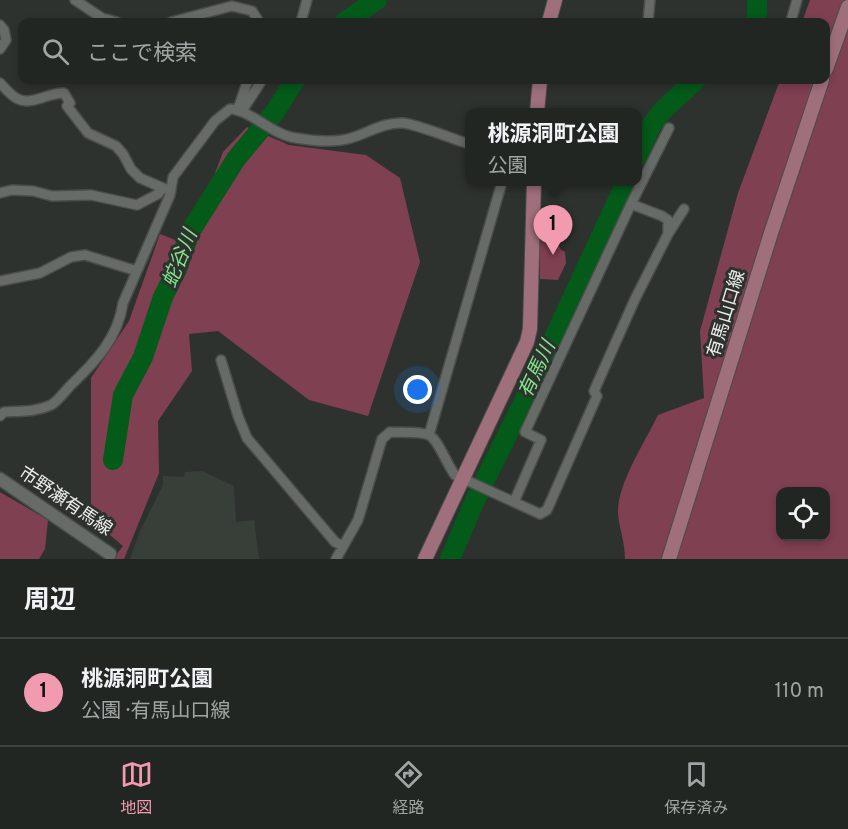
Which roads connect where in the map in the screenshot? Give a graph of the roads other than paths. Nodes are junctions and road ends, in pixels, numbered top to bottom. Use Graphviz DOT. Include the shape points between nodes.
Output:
graph roads {
  1 [pos="75,0"];
  2 [pos="307,0"];
  3 [pos="555,0"];
  4 [pos="650,0"];
  5 [pos="797,0"];
  6 [pos="848,7"];
  7 [pos="102,18"];
  8 [pos="186,18"];
  9 [pos="256,18"];
  10 [pos="302,18"];
  11 [pos="550,18"];
  12 [pos="648,18"];
  13 [pos="792,18"];
  14 [pos="0,25"];
  15 [pos="0,49"];
  16 [pos="830,56"];
  17 [pos="0,83"];
  18 [pos="247,84"];
  19 [pos="260,84"];
  20 [pos="540,84"];
  21 [pos="821,84"];
  22 [pos="537,108"];
  23 [pos="243,112"];
  24 [pos="669,128"];
  25 [pos="465,143"];
  26 [pos="642,182"];
  27 [pos="501,186"];
  28 [pos="534,186"];
  29 [pos="640,186"];
  30 [pos="167,189"];
  31 [pos="0,193"];
  32 [pos="631,204"];
  33 [pos="684,209"];
  34 [pos="668,234"];
  35 [pos="137,271"];
  36 [pos="0,280"];
  37 [pos="221,360"];
  38 [pos="0,416"];
  39 [pos="429,435"];
  40 [pos="0,479"];
  41 [pos="467,481"];
  42 [pos="514,502"];
  43 [pos="343,546"];
  44 [pos="110,554"];
  45 [pos="336,559"];
  46 [pos="425,559"];
  47 [pos="669,559"];
  1 -- 7 [label="street"];
  2 -- 10 [label="street"];
  3 -- 11 [label="main road"];
  4 -- 12 [label="street"];
  5 -- 13 [label="street"];
  6 -- 16 [label="main road"];
  8 -- 9 [label="street" via="232,6 252,11"];
  14 -- 15 [label="street" via="6,40"];
  17 -- 30 [label="street" via="18,100 64,93 70,103 67,106 88,133 116,146 140,178"];
  18 -- 23 [label="street"];
  19 -- 23 [label="street"];
  20 -- 22 [label="main road"];
  21 -- 47 [label="main road, 有馬山口線"];
  23 -- 25 [label="street" via="280,134 320,141 349,139 386,125 404,123"];
  23 -- 30 [label="street" via="230,109 215,121"];
  24 -- 26 [label="street"];
  27 -- 39 [label="street"];
  28 -- 41 [label="main road" via="530,329"];
  29 -- 32 [label="street"];
  30 -- 31 [label="street" via="137,205 91,195 52,196 12,190"];
  30 -- 35 [label="street" via="170,195"];
  32 -- 34 [label="street" via="668,220"];
  32 -- 42 [label="street" via="525,432 542,440"];
  33 -- 34 [label="street"];
  34 -- 42 [label="street" via="598,381 594,391 597,396 547,510 540,514"];
  35 -- 36 [label="street" via="85,255 71,257 39,273"];
  35 -- 38 [label="street" via="116,332 93,363 52,404"];
  37 -- 43 [label="street" via="247,438 335,542"];
  39 -- 41 [label="street" via="455,476"];
  39 -- 43 [label="street" via="390,432 382,439 358,520"];
  40 -- 44 [label="main road, 市野瀬有馬線"];
  41 -- 42 [label="street"];
  41 -- 46 [label="main road"];
  43 -- 45 [label="street"];
}
